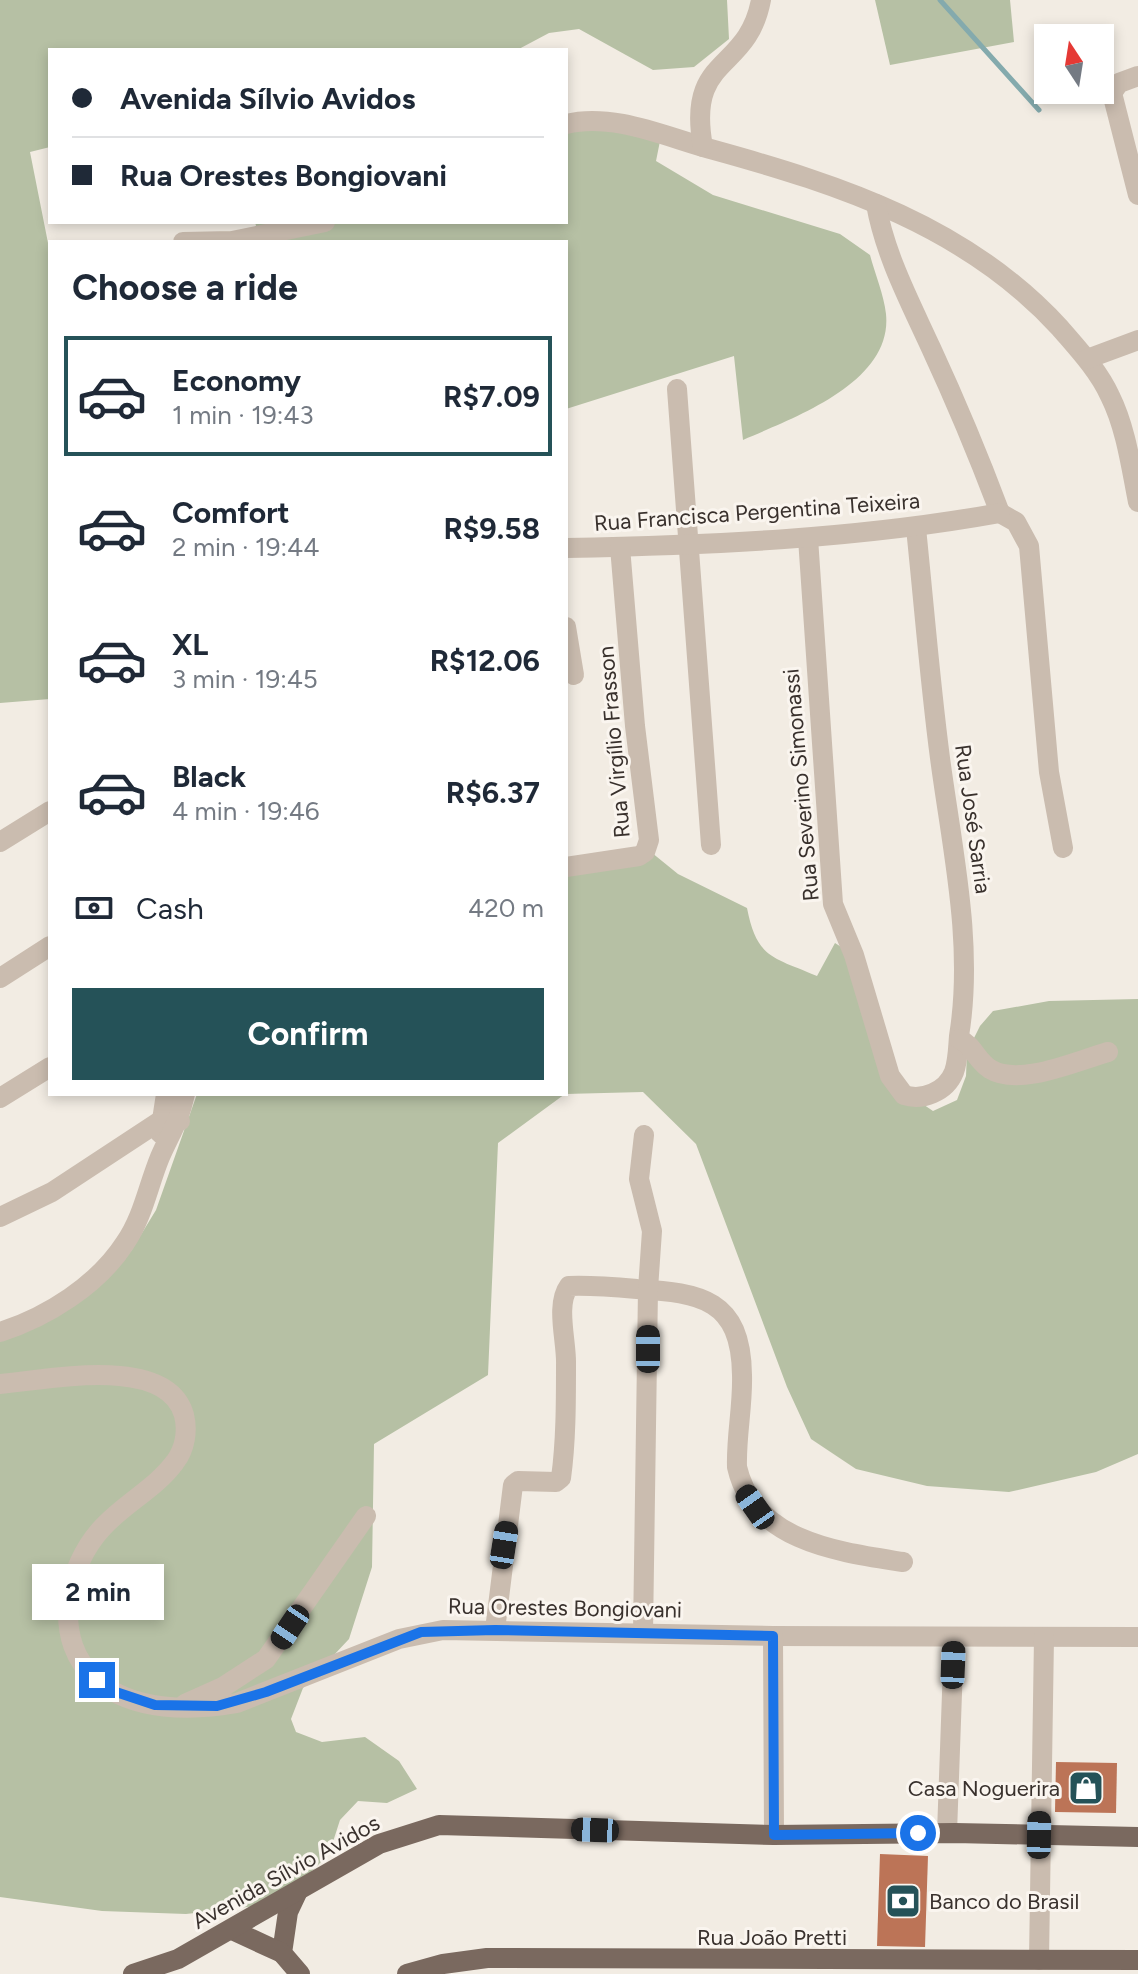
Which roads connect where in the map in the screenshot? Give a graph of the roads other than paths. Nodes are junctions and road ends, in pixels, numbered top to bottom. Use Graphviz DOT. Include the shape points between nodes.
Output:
graph roads {
  1 [pos="761,0"];
  2 [pos="1138,76"];
  3 [pos="568,124"];
  4 [pos="703,147"];
  5 [pos="1138,195"];
  6 [pos="876,204"];
  7 [pos="315,224"];
  8 [pos="237,240"];
  9 [pos="1138,340"];
  10 [pos="1087,359"];
  11 [pos="677,389"];
  12 [pos="1138,502"];
  13 [pos="1000,513"];
  14 [pos="916,528"];
  15 [pos="808,538"];
  16 [pos="689,543"];
  17 [pos="620,547"];
  18 [pos="568,548"];
  19 [pos="568,639"];
  20 [pos="574,675"];
  21 [pos="48,812"];
  22 [pos="0,842"];
  23 [pos="711,845"];
  24 [pos="1063,848"];
  25 [pos="568,867"];
  26 [pos="48,947"];
  27 [pos="0,978"];
  28 [pos="959,1039"];
  29 [pos="1108,1052"];
  30 [pos="48,1068"];
  31 [pos="166,1096"];
  32 [pos="184,1096"];
  33 [pos="0,1098"];
  34 [pos="920,1098"];
  35 [pos="170,1121"];
  36 [pos="644,1135"];
  37 [pos="0,1217"];
  38 [pos="648,1289"];
  39 [pos="0,1332"];
  40 [pos="0,1384"];
  41 [pos="366,1516"];
  42 [pos="903,1562"];
  43 [pos="495,1630"];
  44 [pos="643,1633"];
  45 [pos="773,1636"];
  46 [pos="954,1637"];
  47 [pos="1044,1637"];
  48 [pos="1138,1637"];
  49 [pos="178,1707"];
  50 [pos="947,1833"];
  51 [pos="774,1835"];
  52 [pos="1039,1835"];
  53 [pos="1138,1837"];
  54 [pos="297,1893"];
  55 [pos="232,1930"];
  56 [pos="282,1953"];
  57 [pos="1039,1960"];
  58 [pos="1138,1960"];
  59 [pos="687,1967"];
  60 [pos="891,1968"];
  61 [pos="133,1974"];
  62 [pos="300,1974"];
  63 [pos="407,1974"];
  1 -- 4 [label="street" via="749,35 703,88 698,110"];
  2 -- 5 [label="street" via="1114,87 1113,105"];
  3 -- 4 [label="street" via="610,123"];
  4 -- 6 [label="street" via="799,173"];
  6 -- 10 [label="street" via="918,220 973,252 1021,290"];
  6 -- 13 [label="street" via="901,280"];
  7 -- 8 [label="street"];
  9 -- 10 [label="street"];
  10 -- 12 [label="street" via="1116,409"];
  11 -- 16 [label="street"];
  13 -- 14 [label="street, Rua Francisca Pergentina Teixeira"];
  13 -- 24 [label="street" via="1016,522 1029,546 1049,772"];
  14 -- 15 [label="street, Rua Francisca Pergentina Teixeira"];
  14 -- 28 [label="street, Rua José Sarria" via="961,899"];
  15 -- 16 [label="street, Rua Francisca Pergentina Teixeira"];
  15 -- 34 [label="street, Rua Severino Simonassi" via="833,904 890,1076 904,1095"];
  16 -- 17 [label="street, Rua Francisca Pergentina Teixeira"];
  16 -- 23 [label="street"];
  17 -- 18 [label="street, Rua Francisca Pergentina Teixeira"];
  17 -- 25 [label="street, Rua Virgílio Frasson" via="649,840 639,856"];
  19 -- 20 [label="street"];
  21 -- 22 [label="street"];
  26 -- 27 [label="street"];
  28 -- 29 [label="street" via="994,1071 1019,1078"];
  28 -- 34 [label="street, Rua José Sarria" via="949,1080"];
  30 -- 33 [label="street"];
  31 -- 35 [label="street"];
  32 -- 35 [label="street"];
  35 -- 37 [label="street"];
  35 -- 39 [label="street" via="148,1196 126,1243 100,1274 67,1299"];
  36 -- 38 [label="street" via="639,1179 652,1231"];
  38 -- 42 [label="street" via="697,1295 728,1318 735,1330 743,1379 737,1467 755,1507 820,1548"];
  38 -- 43 [label="street" via="566,1289 561,1478 513,1485"];
  38 -- 44 [label="street"];
  40 -- 49 [label="street, Rua Orestes Bongiovani" via="117,1375 163,1386 182,1409 186,1434 180,1455 93,1539 72,1584 68,1621 85,1670 107,1689"];
  41 -- 49 [label="street" via="266,1659"];
  43 -- 44 [label="street, Rua Orestes Bongiovani"];
  43 -- 49 [label="street, Rua Orestes Bongiovani" via="421,1632 237,1703"];
  44 -- 45 [label="street, Rua Orestes Bongiovani"];
  45 -- 46 [label="street, Rua Orestes Bongiovani"];
  45 -- 51 [label="street"];
  46 -- 47 [label="street, Rua Orestes Bongiovani"];
  46 -- 50 [label="street"];
  47 -- 48 [label="street, Rua Orestes Bongiovani"];
  47 -- 52 [label="street"];
  50 -- 51 [label="main road, Avenida Sílvio Avidos"];
  50 -- 52 [label="main road, Avenida Sílvio Avidos"];
  51 -- 54 [label="main road, Avenida Sílvio Avidos" via="439,1825 379,1844"];
  52 -- 53 [label="main road, Avenida Sílvio Avidos"];
  52 -- 57 [label="street"];
  54 -- 55 [label="main road, Avenida Sílvio Avidos"];
  54 -- 56 [label="main road" via="288,1912"];
  55 -- 56 [label="main road"];
  55 -- 61 [label="main road, Avenida Sílvio Avidos" via="178,1959"];
  56 -- 62 [label="main road"];
  57 -- 58 [label="main road, Rua João Pretti"];
  57 -- 60 [label="main road, Rua João Pretti"];
  59 -- 60 [label="main road, Rua João Pretti"];
  59 -- 63 [label="main road, Rua João Pretti" via="487,1958"];
}
